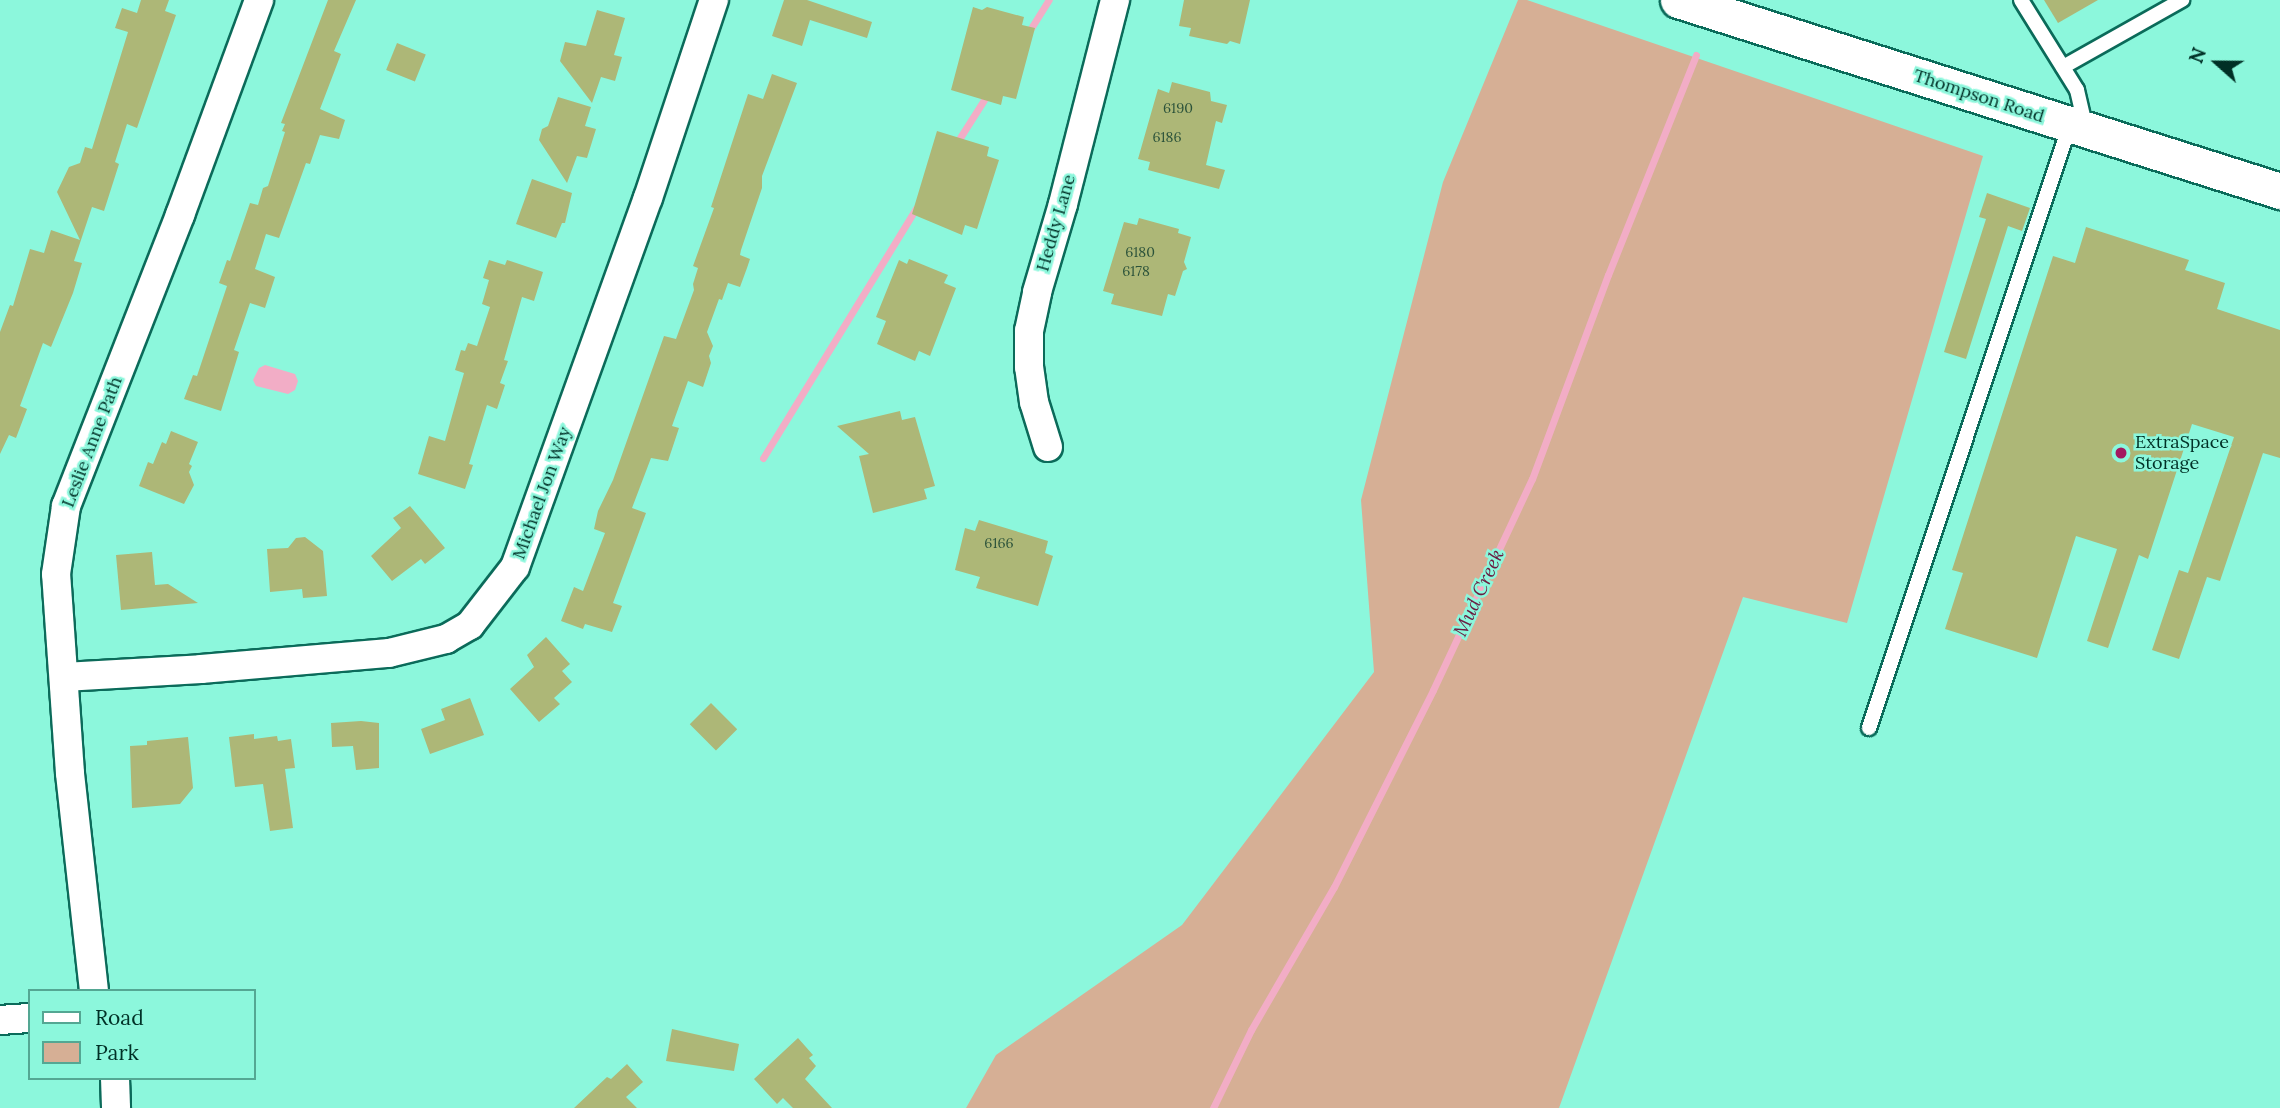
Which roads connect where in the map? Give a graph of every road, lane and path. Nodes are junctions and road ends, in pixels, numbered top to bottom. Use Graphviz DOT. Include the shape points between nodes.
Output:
graph roads {
  1 [pos="259,0"];
  2 [pos="714,0"];
  3 [pos="1115,0"];
  4 [pos="1678,0"];
  5 [pos="2021,0"];
  6 [pos="2182,0"];
  7 [pos="2063,67"];
  8 [pos="2078,127"];
  9 [pos="2280,191"];
  10 [pos="1048,447"];
  11 [pos="64,677"];
  12 [pos="1869,729"];
  13 [pos="94,989"];
  14 [pos="28,1018"];
  15 [pos="0,1020"];
  16 [pos="115,1080"];
  17 [pos="116,1108"];
  1 -- 11 [label="street, Leslie Anne Path" via="66,506 57,574"];
  2 -- 11 [label="street, Michael Jon Way" via="515,567 470,625 446,639 389,653"];
  3 -- 10 [label="street, Heddy Lane" via="1030,331 1034,402"];
  4 -- 8 [label="street, Thompson Road"];
  5 -- 7 [label="lane"];
  6 -- 7 [label="lane"];
  7 -- 8 [label="lane" via="2077,90"];
  8 -- 9 [label="street, Thompson Road"];
  8 -- 12 [label="lane"];
  11 -- 13 [label="street, Leslie Anne Path"];
  14 -- 15 [label="street"];
  16 -- 17 [label="street"];
}
